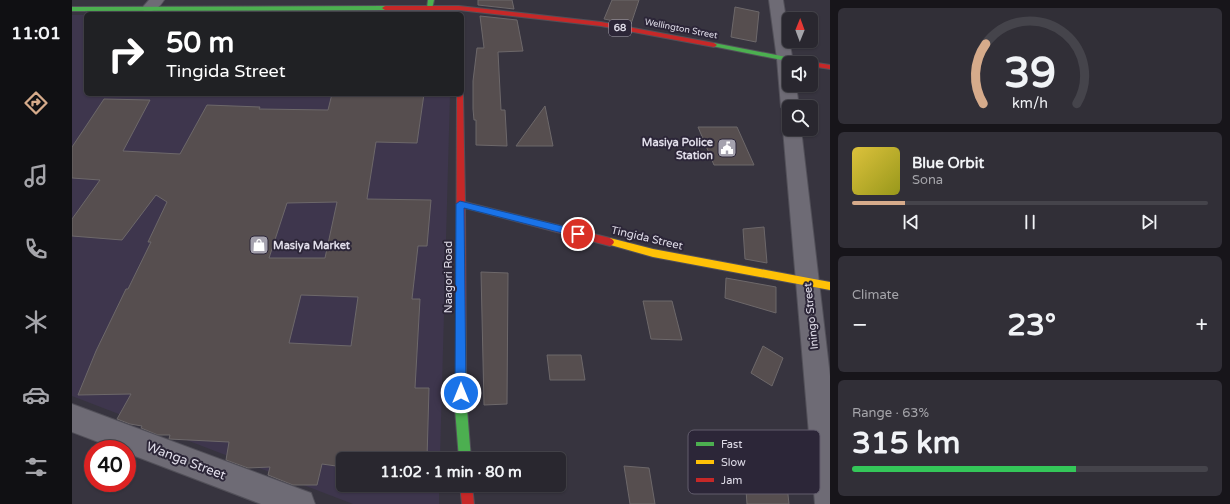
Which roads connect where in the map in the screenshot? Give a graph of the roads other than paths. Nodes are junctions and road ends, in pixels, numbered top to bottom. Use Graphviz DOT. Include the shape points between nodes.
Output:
graph roads {
  1 [pos="776,0"];
  2 [pos="153,4"];
  3 [pos="431,4"];
  4 [pos="72,9"];
  5 [pos="459,11"];
  6 [pos="785,56"];
  7 [pos="782,58"];
  8 [pos="818,65"];
  9 [pos="830,67"];
  10 [pos="460,96"];
  11 [pos="793,136"];
  12 [pos="460,204"];
  13 [pos="819,284"];
  14 [pos="72,418"];
  15 [pos="464,452"];
  16 [pos="467,492"];
  17 [pos="300,504"];
  18 [pos="468,504"];
  19 [pos="830,504"];
  1 -- 6 [label="street"];
  2 -- 3 [label="main road, Wellington Street / 68"];
  2 -- 4 [label="main road, Wellington Street / 68"];
  3 -- 5 [label="main road, Wellington Street / 68"];
  5 -- 7 [label="main road, Wellington Street / 68" via="601,24"];
  8 -- 9 [label="main road"];
  10 -- 12 [label="main road, Naagori Road"];
  11 -- 13 [label="street, Iningo Street"];
  12 -- 13 [label="main road, Tingida Street" via="653,253"];
  12 -- 15 [label="main road, Naagori Road"];
  13 -- 19 [label="street, Iningo Street"];
  14 -- 17 [label="street, Wanga Street"];
  16 -- 18 [label="main road"];
}
